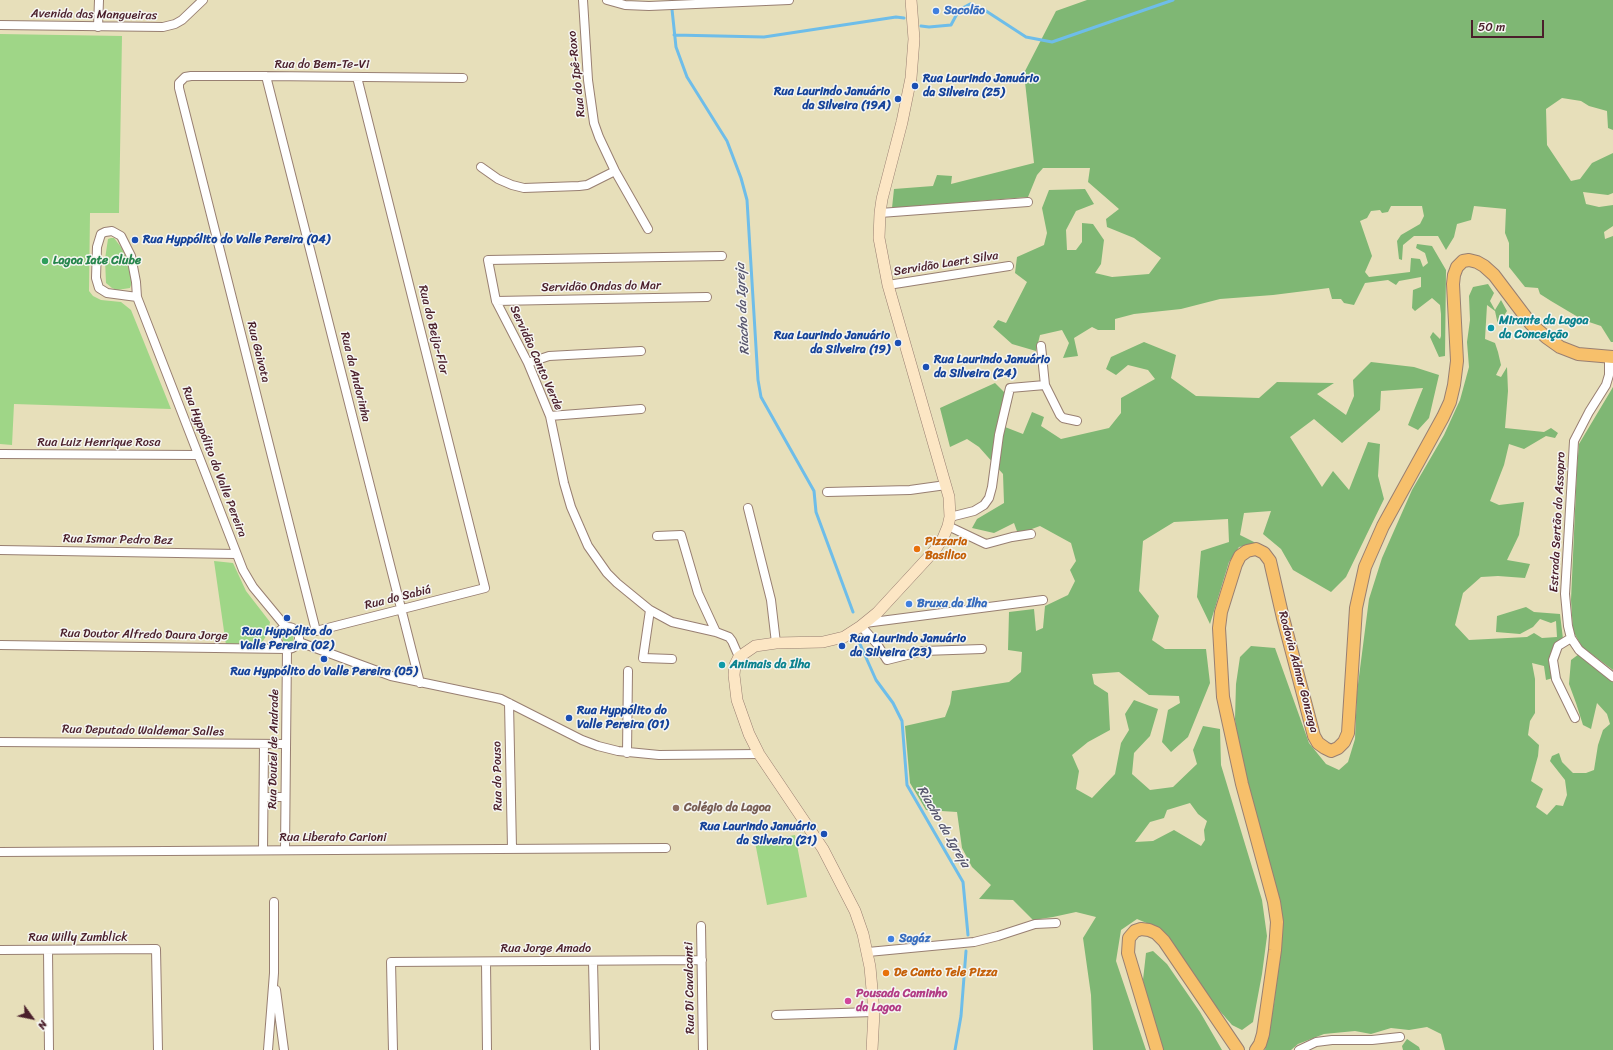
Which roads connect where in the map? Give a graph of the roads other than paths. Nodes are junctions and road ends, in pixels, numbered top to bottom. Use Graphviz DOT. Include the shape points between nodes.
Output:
graph roads {
  1 [pos="99,0"];
  2 [pos="203,0"];
  3 [pos="582,0"];
  4 [pos="607,0"];
  5 [pos="789,0"];
  6 [pos="910,0"];
  7 [pos="723,2"];
  8 [pos="0,25"];
  9 [pos="98,27"];
  10 [pos="266,76"];
  11 [pos="357,77"];
  12 [pos="463,78"];
  13 [pos="182,79"];
  14 [pos="482,167"];
  15 [pos="615,171"];
  16 [pos="1028,202"];
  17 [pos="880,213"];
  18 [pos="648,229"];
  19 [pos="722,256"];
  20 [pos="1009,266"];
  21 [pos="888,285"];
  22 [pos="137,297"];
  23 [pos="707,297"];
  24 [pos="496,301"];
  25 [pos="1041,346"];
  26 [pos="641,352"];
  27 [pos="1611,357"];
  28 [pos="528,363"];
  29 [pos="1045,385"];
  30 [pos="641,409"];
  31 [pos="550,416"];
  32 [pos="1077,421"];
  33 [pos="0,454"];
  34 [pos="198,455"];
  35 [pos="946,485"];
  36 [pos="827,492"];
  37 [pos="748,508"];
  38 [pos="949,522"];
  39 [pos="1031,534"];
  40 [pos="657,536"];
  41 [pos="0,550"];
  42 [pos="236,554"];
  43 [pos="485,588"];
  44 [pos="1043,600"];
  45 [pos="401,610"];
  46 [pos="650,610"];
  47 [pos="863,625"];
  48 [pos="286,627"];
  49 [pos="316,631"];
  50 [pos="716,632"];
  51 [pos="1571,638"];
  52 [pos="299,642"];
  53 [pos="776,643"];
  54 [pos="0,645"];
  55 [pos="287,649"];
  56 [pos="982,649"];
  57 [pos="739,657"];
  58 [pos="672,659"];
  59 [pos="628,671"];
  60 [pos="1613,677"];
  61 [pos="420,683"];
  62 [pos="509,703"];
  63 [pos="1575,718"];
  64 [pos="0,742"];
  65 [pos="264,744"];
  66 [pos="286,744"];
  67 [pos="627,753"];
  68 [pos="759,754"];
  69 [pos="285,797"];
  70 [pos="264,798"];
  71 [pos="512,848"];
  72 [pos="666,848"];
  73 [pos="263,850"];
  74 [pos="284,850"];
  75 [pos="0,852"];
  76 [pos="274,902"];
  77 [pos="1056,923"];
  78 [pos="701,926"];
  79 [pos="0,950"];
  80 [pos="48,950"];
  81 [pos="868,952"];
  82 [pos="702,960"];
  83 [pos="593,961"];
  84 [pos="486,962"];
  85 [pos="274,973"];
  86 [pos="874,1012"];
  87 [pos="776,1015"];
  88 [pos="1400,1037"];
  89 [pos="49,1050"];
  90 [pos="158,1050"];
  91 [pos="268,1050"];
  92 [pos="284,1050"];
  93 [pos="393,1050"];
  94 [pos="487,1050"];
  95 [pos="595,1050"];
  96 [pos="703,1050"];
  97 [pos="872,1050"];
  98 [pos="1157,1050"];
  99 [pos="1238,1050"];
  100 [pos="1256,1050"];
  101 [pos="1299,1050"];
  1 -- 9 [label="street"];
  2 -- 9 [label="street, Avenida das Mangueiras" via="182,20 169,26"];
  3 -- 15 [label="street, Rua do Ipê-Roxo" via="594,123"];
  4 -- 7 [label="street" via="625,5 648,6"];
  5 -- 7 [label="street"];
  6 -- 17 [label="main road" via="914,39 910,86"];
  8 -- 9 [label="street, Avenida das Mangueiras"];
  10 -- 11 [label="street, Rua do Bem-Te-Vi"];
  10 -- 13 [label="street, Rua do Bem-Te-Vi" via="191,76"];
  10 -- 45 [label="street, Rua da Andorinha"];
  11 -- 12 [label="street, Rua do Bem-Te-Vi"];
  11 -- 43 [label="street, Rua do Beija-Flor"];
  13 -- 49 [label="street, Rua Gaivota" via="179,88"];
  14 -- 15 [label="street" via="498,179 524,188 579,186"];
  15 -- 18 [label="street, Rua do Ipê-Roxo"];
  16 -- 17 [label="street"];
  17 -- 21 [label="main road" via="879,238"];
  19 -- 24 [label="street, Servidão Canto Verde" via="488,260"];
  20 -- 21 [label="street, Servidão Laert Silva"];
  21 -- 35 [label="main road"];
  22 -- 22 [label="street, Rua Hyppólito do Valle Pereira" via="134,267 126,243 121,236 112,231 101,234 97,247 96,278 99,288 107,293"];
  22 -- 34 [label="street, Rua Hyppólito do Valle Pereira"];
  23 -- 24 [label="street, Servidão Ondas do Mar"];
  24 -- 28 [label="street, Servidão Canto Verde"];
  25 -- 29 [label="street"];
  26 -- 28 [label="street" via="549,356"];
  27 -- 51 [label="street, Estrada Sertão do Assopro" via="1606,385 1574,441 1566,594"];
  27 -- 100 [label="main road, Rodovia Admar Gonzaga" via="1578,354 1560,347 1531,324 1494,275 1484,266 1468,260 1457,267 1453,284 1457,361 1450,402 1380,532 1365,567 1356,608 1348,733 1338,748 1331,751 1324,748 1314,736 1270,561 1264,553 1256,549 1240,556 1221,612 1219,628 1223,697 1277,922 1266,1019"];
  28 -- 31 [label="street, Servidão Canto Verde"];
  29 -- 32 [label="street" via="1060,415"];
  29 -- 38 [label="street" via="1010,388 989,498 984,505 974,511"];
  30 -- 31 [label="street"];
  31 -- 46 [label="street, Servidão Canto Verde" via="571,507 588,546 607,573"];
  33 -- 34 [label="street, Rua Luiz Henrique Rosa"];
  34 -- 42 [label="street, Rua Hyppólito do Valle Pereira"];
  35 -- 36 [label="street" via="910,490"];
  35 -- 38 [label="main road" via="950,497"];
  37 -- 53 [label="street" via="771,600"];
  38 -- 39 [label="street" via="986,544"];
  38 -- 47 [label="main road" via="935,550"];
  40 -- 50 [label="street" via="681,535 697,589"];
  41 -- 42 [label="street, Rua Ismar Pedro Bez"];
  42 -- 48 [label="street, Rua Hyppólito do Valle Pereira" via="254,587"];
  43 -- 45 [label="street, Rua do Sabiá"];
  44 -- 47 [label="street"];
  45 -- 49 [label="street, Rua do Sabiá"];
  45 -- 61 [label="street, Rua da Andorinha"];
  46 -- 50 [label="street, Servidão Canto Verde" via="684,626"];
  46 -- 58 [label="street" via="643,658"];
  47 -- 53 [label="main road" via="844,637 828,641"];
  47 -- 56 [label="street" via="887,660 923,651"];
  48 -- 52 [label="street" via="295,629 300,637"];
  48 -- 55 [label="street" via="279,632 277,639 280,646"];
  50 -- 57 [label="street, Servidão Canto Verde" via="729,637"];
  51 -- 60 [label="street, Estrada Sertão do Assopro" via="1579,650"];
  51 -- 63 [label="street" via="1558,646 1553,660 1556,680"];
  52 -- 55 [label="street" via="292,649"];
  52 -- 61 [label="street" via="391,676"];
  53 -- 57 [label="main road" via="755,646"];
  54 -- 55 [label="street, Rua Doutor Alfredo Daura Jorge"];
  55 -- 66 [label="street, Rua Doutel de Andrade"];
  57 -- 68 [label="main road" via="735,666 735,688 745,722"];
  59 -- 67 [label="street"];
  61 -- 62 [label="street" via="488,696"];
  62 -- 67 [label="street" via="582,740"];
  62 -- 71 [label="street, Rua do Pouso"];
  64 -- 65 [label="street, Rua Deputado Waldemar Salles"];
  65 -- 66 [label="street, Rua Deputado Waldemar Salles"];
  65 -- 70 [label="street, Rua Doutel de Andrade"];
  66 -- 69 [label="street, Rua Doutel de Andrade"];
  67 -- 68 [label="street"];
  68 -- 81 [label="main road" via="832,865 855,911"];
  69 -- 70 [label="street"];
  69 -- 74 [label="street, Rua Doutel de Andrade"];
  70 -- 73 [label="street, Rua Doutel de Andrade"];
  71 -- 72 [label="street, Rua Liberato Carioni"];
  71 -- 74 [label="street, Rua Liberato Carioni"];
  73 -- 74 [label="street, Rua Liberato Carioni"];
  73 -- 75 [label="street, Rua Liberato Carioni"];
  76 -- 85 [label="street"];
  77 -- 81 [label="street" via="1035,924 974,942"];
  78 -- 82 [label="street, Rua Di Cavalcanti"];
  79 -- 80 [label="street, Rua Willy Zumblick"];
  80 -- 89 [label="street"];
  80 -- 90 [label="street, Rua Willy Zumblick" via="156,950"];
  81 -- 86 [label="main road"];
  82 -- 83 [label="street, Rua Jorge Amado"];
  82 -- 96 [label="street, Rua Di Cavalcanti"];
  83 -- 84 [label="street, Rua Jorge Amado"];
  83 -- 95 [label="street"];
  84 -- 93 [label="street, Rua Jorge Amado" via="391,962"];
  84 -- 94 [label="street"];
  85 -- 91 [label="street"];
  85 -- 92 [label="street"];
  86 -- 87 [label="street"];
  86 -- 97 [label="main road"];
  88 -- 101 [label="street" via="1316,1042"];
  98 -- 99 [label="main road" via="1128,953 1129,938 1141,929 1156,933 1164,941"];
}
